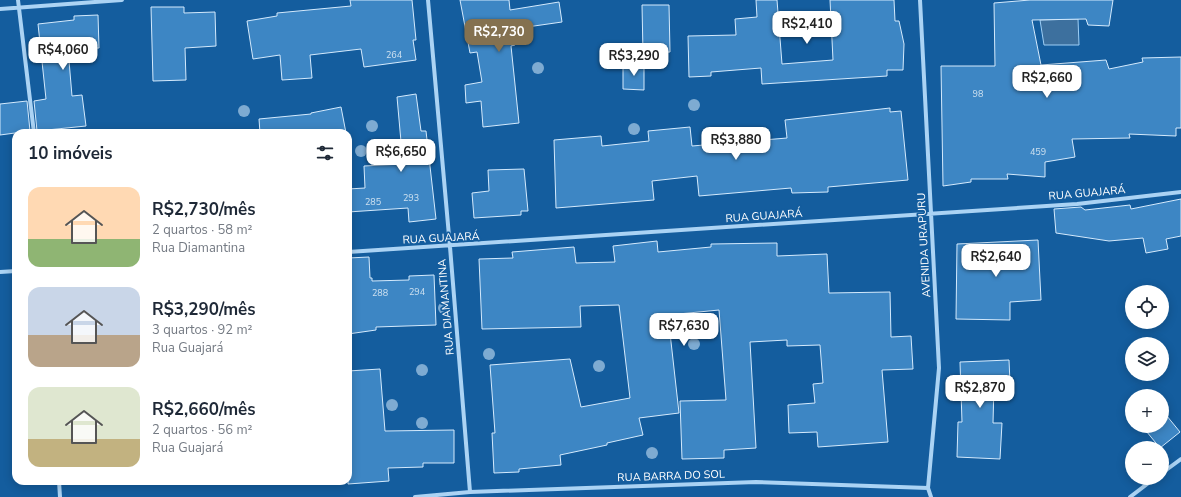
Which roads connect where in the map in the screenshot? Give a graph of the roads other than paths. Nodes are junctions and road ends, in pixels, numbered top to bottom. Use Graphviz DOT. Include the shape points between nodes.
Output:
graph roads {
  1 [pos="18,0"];
  2 [pos="122,0"];
  3 [pos="428,0"];
  4 [pos="920,0"];
  5 [pos="18,8"];
  6 [pos="0,9"];
  7 [pos="33,129"];
  8 [pos="1181,192"];
  9 [pos="932,213"];
  10 [pos="450,247"];
  11 [pos="352,252"];
  12 [pos="12,271"];
  13 [pos="0,272"];
  14 [pos="1181,459"];
  15 [pos="1169,468"];
  16 [pos="59,485"];
  17 [pos="1146,485"];
  18 [pos="928,488"];
  19 [pos="470,492"];
  20 [pos="60,497"];
  21 [pos="415,497"];
  22 [pos="931,497"];
  23 [pos="1130,497"];
  1 -- 5 [label="street"];
  2 -- 5 [label="street"];
  3 -- 10 [label="street, RUA DIAMANTINA"];
  4 -- 9 [label="street, AVENIDA URAPURU"];
  5 -- 6 [label="street"];
  5 -- 7 [label="street"];
  8 -- 9 [label="street, RUA GUAJARÁ" via="1077,204"];
  9 -- 10 [label="street, RUA GUAJARÁ"];
  9 -- 18 [label="street, AVENIDA URAPURU" via="938,368"];
  10 -- 11 [label="street, RUA GUAJARÁ"];
  10 -- 19 [label="street, RUA DIAMANTINA"];
  12 -- 13 [label="street"];
  14 -- 15 [label="street"];
  16 -- 20 [label="street"];
  17 -- 23 [label="street"];
  18 -- 19 [label="street, RUA BARRA DO SOL" via="756,482"];
  18 -- 22 [label="street"];
  19 -- 21 [label="street, RUA BARRA DO SOL"];
}
